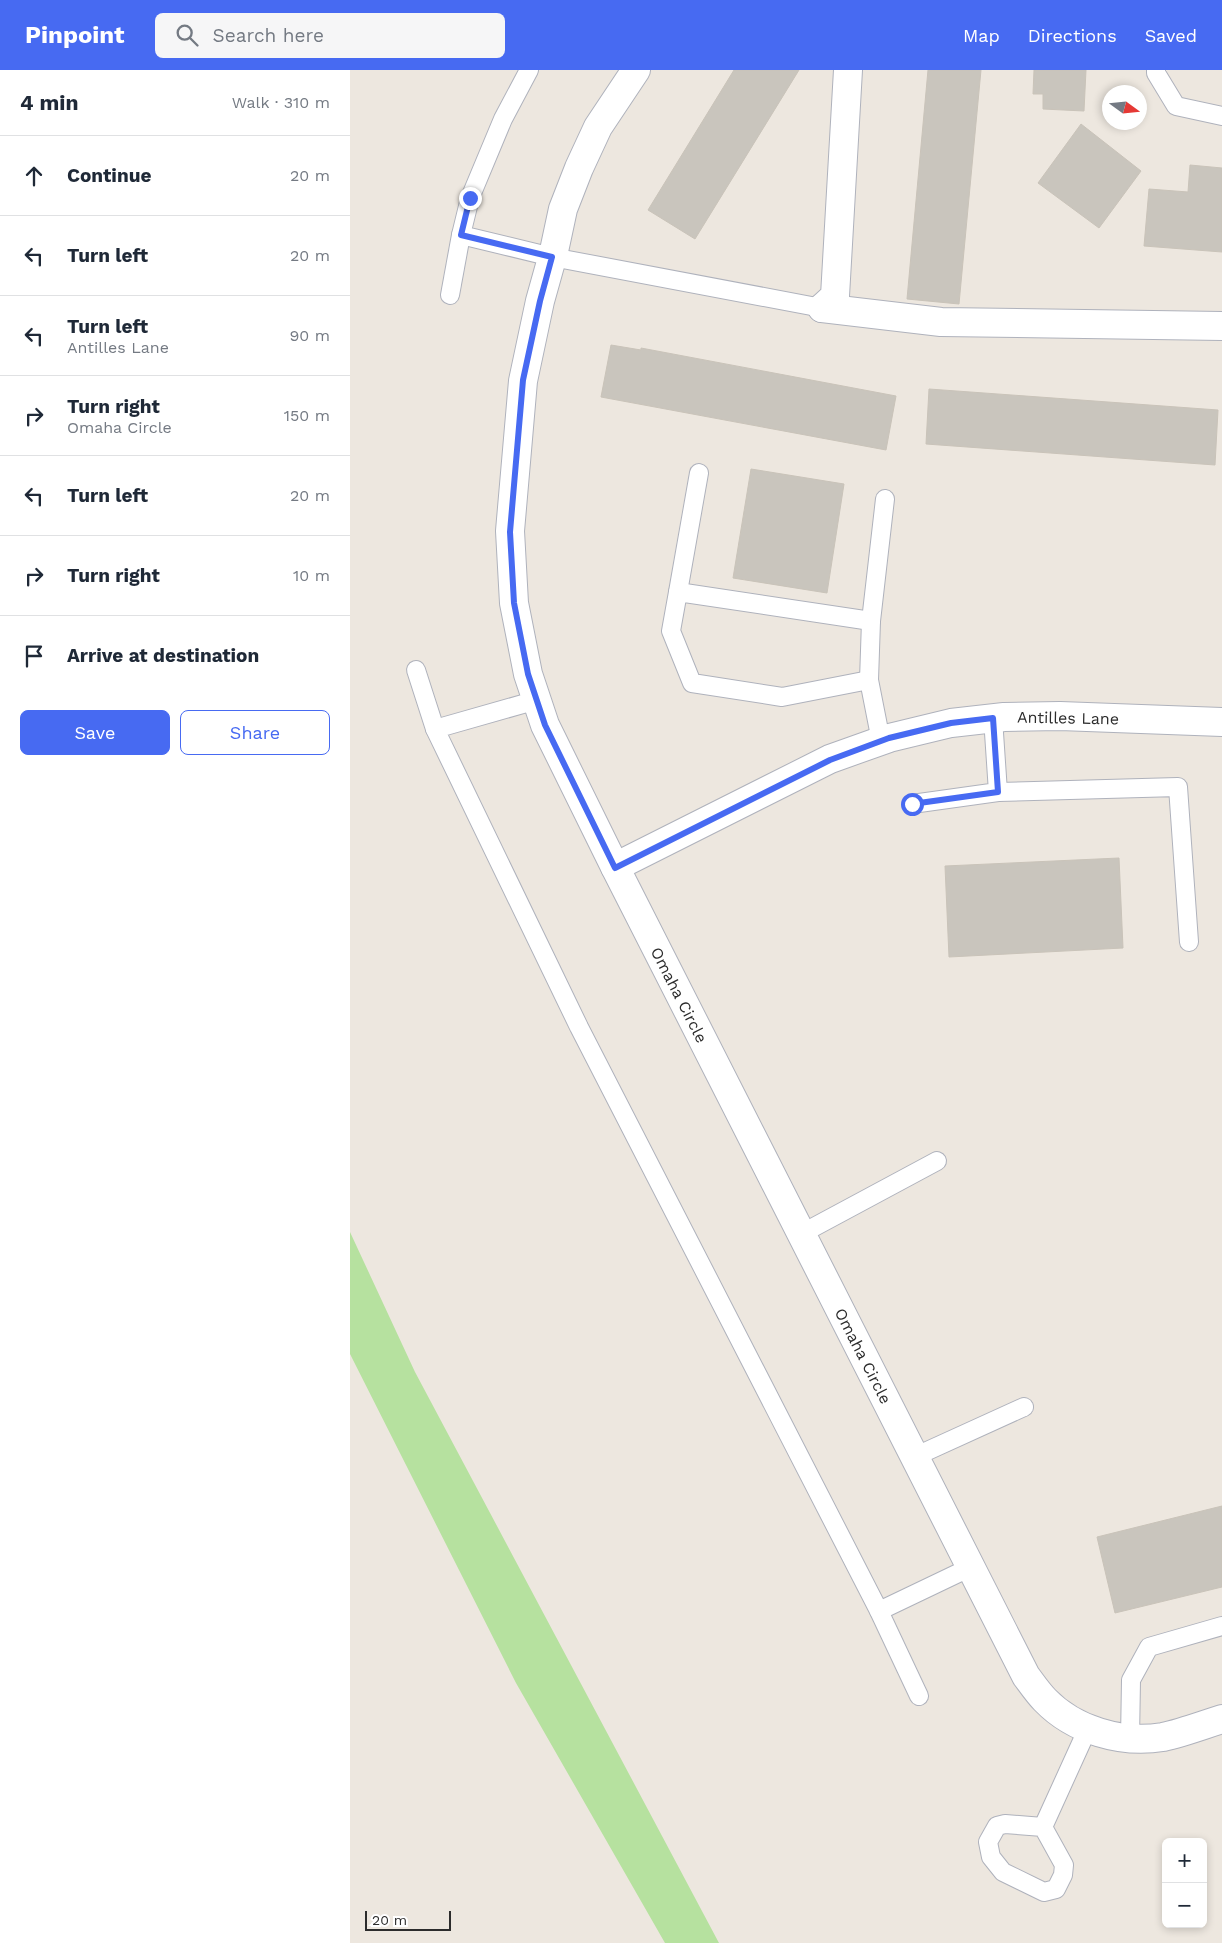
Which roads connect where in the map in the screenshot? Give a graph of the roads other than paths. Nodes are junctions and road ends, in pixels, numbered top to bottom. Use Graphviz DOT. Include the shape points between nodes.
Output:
graph roads {
  1 [pos="529,70"];
  2 [pos="636,70"];
  3 [pos="848,70"];
  4 [pos="1156,70"];
  5 [pos="1222,116"];
  6 [pos="461,235"];
  7 [pos="552,257"];
  8 [pos="450,295"];
  9 [pos="822,308"];
  10 [pos="1222,326"];
  11 [pos="699,474"];
  12 [pos="885,498"];
  13 [pos="678,592"];
  14 [pos="871,621"];
  15 [pos="416,670"];
  16 [pos="869,680"];
  17 [pos="537,700"];
  18 [pos="993,718"];
  19 [pos="1222,722"];
  20 [pos="435,728"];
  21 [pos="880,741"];
  22 [pos="998,792"];
  23 [pos="912,804"];
  24 [pos="615,868"];
  25 [pos="1189,942"];
  26 [pos="937,1161"];
  27 [pos="801,1234"];
  28 [pos="1024,1407"];
  29 [pos="914,1457"];
  30 [pos="970,1567"];
  31 [pos="879,1611"];
  32 [pos="1222,1626"];
  33 [pos="919,1696"];
  34 [pos="1222,1719"];
  35 [pos="1088,1728"];
  36 [pos="1130,1739"];
  37 [pos="1043,1827"];
  1 -- 6 [label="lane" via="503,119 470,198"];
  2 -- 7 [label="street, Omaha Circle" via="598,127 579,168 563,209"];
  3 -- 9 [label="street" via="836,296"];
  4 -- 5 [label="lane" via="1176,106"];
  6 -- 7 [label="lane"];
  6 -- 8 [label="lane"];
  7 -- 9 [label="lane"];
  7 -- 17 [label="street, Omaha Circle" via="523,380 510,532 514,603 528,674"];
  9 -- 10 [label="street" via="941,322"];
  11 -- 13 [label="lane"];
  12 -- 14 [label="lane"];
  13 -- 14 [label="lane"];
  13 -- 16 [label="lane" via="671,631 692,683 782,697"];
  14 -- 16 [label="lane"];
  15 -- 20 [label="lane"];
  16 -- 21 [label="lane"];
  17 -- 20 [label="lane"];
  17 -- 24 [label="street, Omaha Circle" via="545,725"];
  18 -- 19 [label="street, Antilles Lane" via="1060,716"];
  18 -- 21 [label="street, Antilles Lane" via="951,723"];
  18 -- 22 [label="lane"];
  20 -- 31 [label="lane" via="579,1027"];
  21 -- 24 [label="street, Antilles Lane" via="830,760"];
  22 -- 23 [label="lane"];
  22 -- 25 [label="lane" via="1178,787"];
  24 -- 27 [label="street, Omaha Circle"];
  26 -- 27 [label="lane"];
  27 -- 29 [label="street, Omaha Circle"];
  28 -- 29 [label="lane"];
  29 -- 30 [label="street, Omaha Circle"];
  30 -- 31 [label="lane"];
  30 -- 35 [label="street, Omaha Circle" via="1026,1676 1045,1701"];
  31 -- 33 [label="lane"];
  32 -- 36 [label="lane" via="1148,1647 1131,1680"];
  34 -- 36 [label="street, Omaha Circle" via="1162,1737"];
  35 -- 36 [label="street, Omaha Circle"];
  35 -- 37 [label="lane"];
  37 -- 37 [label="lane" via="1004,1824 998,1826 988,1842 991,1857 1003,1872 1044,1892 1056,1889 1064,1865"];
}
